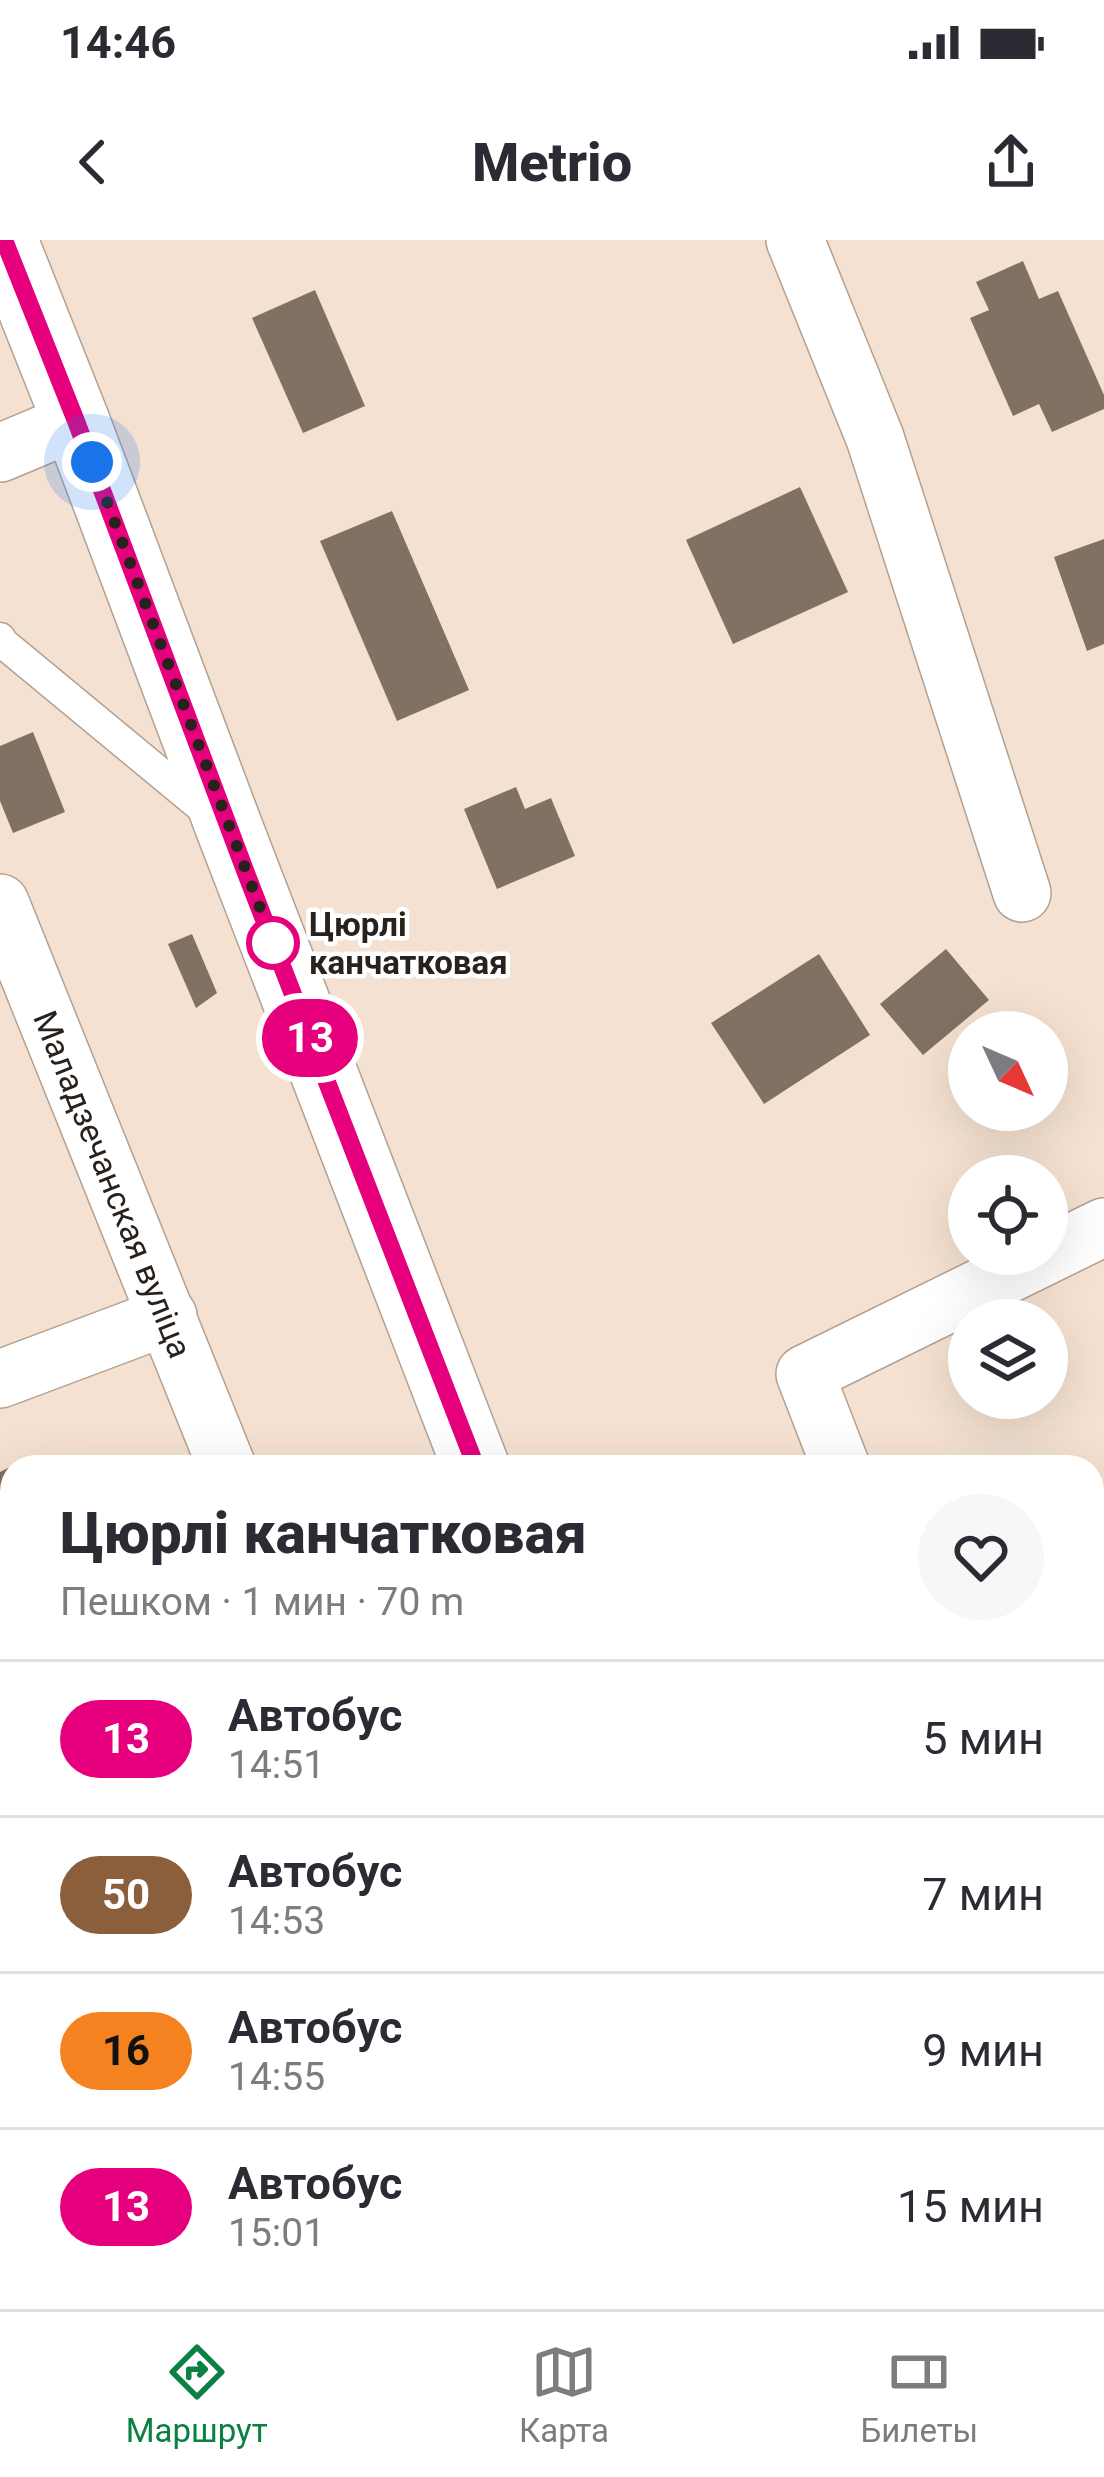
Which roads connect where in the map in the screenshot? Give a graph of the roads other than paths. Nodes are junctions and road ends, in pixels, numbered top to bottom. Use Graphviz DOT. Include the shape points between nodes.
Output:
graph roads {
  1 [pos="4,240"];
  2 [pos="795,240"];
  3 [pos="76,421"];
  4 [pos="0,453"];
  5 [pos="0,638"];
  6 [pos="230,830"];
  7 [pos="1022,893"];
  8 [pos="0,903"];
  9 [pos="1104,1227"];
  10 [pos="168,1316"];
  11 [pos="0,1379"];
  12 [pos="222,1455"];
  13 [pos="471,1455"];
  14 [pos="836,1455"];
  1 -- 3 [label="main road"];
  2 -- 7 [label="street" via="875,438"];
  3 -- 4 [label="street"];
  3 -- 6 [label="main road"];
  5 -- 6 [label="lane"];
  6 -- 13 [label="main road"];
  8 -- 10 [label="street, Маладзечанская вуліца"];
  9 -- 14 [label="street" via="806,1374"];
  10 -- 11 [label="street"];
  10 -- 12 [label="street, Маладзечанская вуліца"];
}
